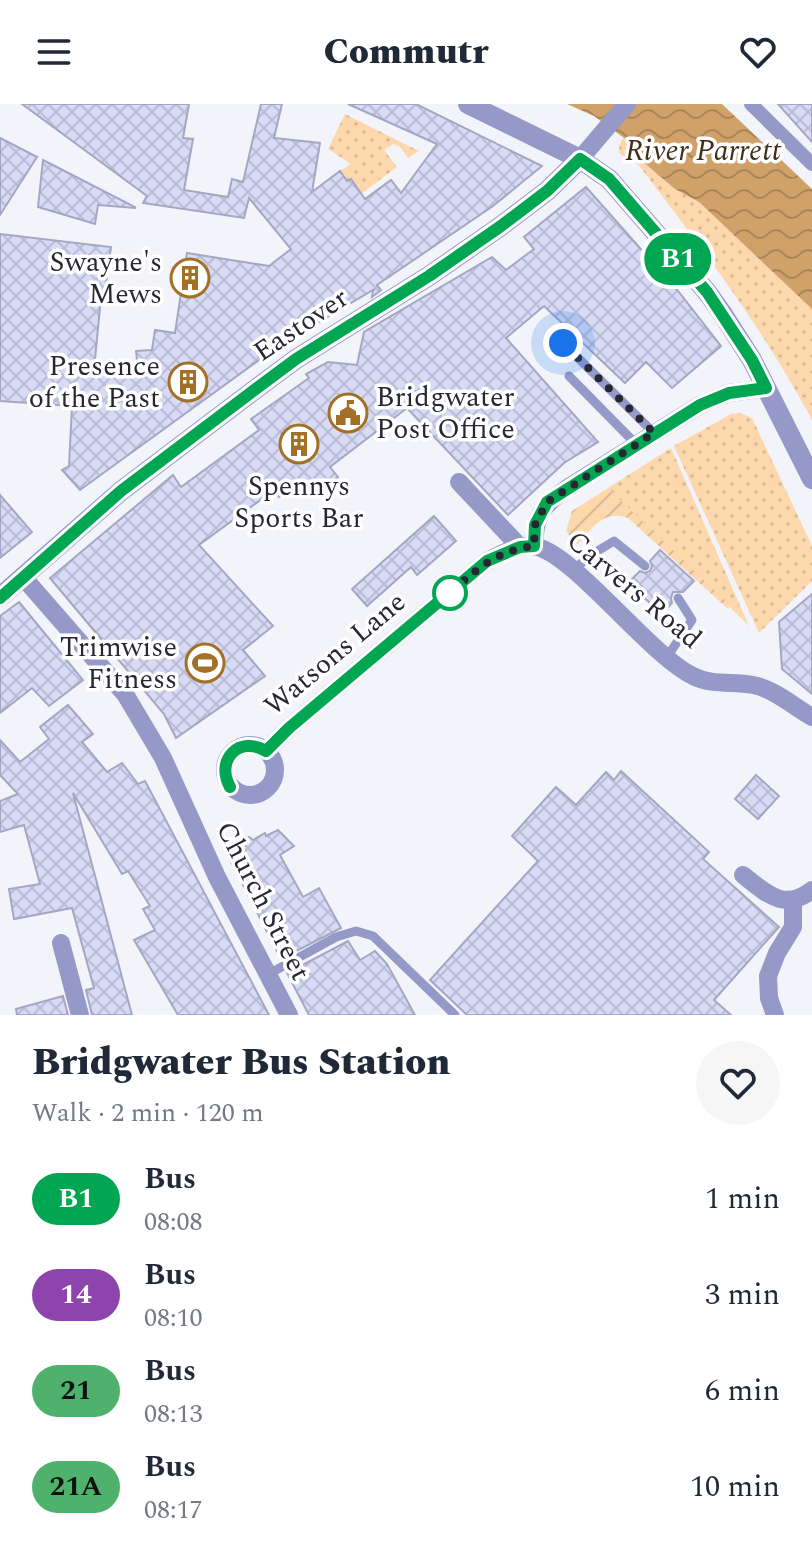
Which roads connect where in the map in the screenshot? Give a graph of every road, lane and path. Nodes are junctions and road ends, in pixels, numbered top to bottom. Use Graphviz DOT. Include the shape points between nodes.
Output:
graph roads {
  1 [pos="468,104"];
  2 [pos="627,104"];
  3 [pos="751,104"];
  4 [pos="580,159"];
  5 [pos="812,164"];
  6 [pos="563,343"];
  7 [pos="569,376"];
  8 [pos="766,388"];
  9 [pos="654,433"];
  10 [pos="636,444"];
  11 [pos="812,479"];
  12 [pos="459,482"];
  13 [pos="527,546"];
  14 [pos="645,566"];
  15 [pos="573,570"];
  16 [pos="23,577"];
  17 [pos="0,597"];
  18 [pos="678,598"];
  19 [pos="667,657"];
  20 [pos="808,717"];
  21 [pos="266,751"];
  22 [pos="743,875"];
  23 [pos="812,890"];
  24 [pos="793,901"];
  25 [pos="61,943"];
  26 [pos="267,975"];
  27 [pos="80,1015"];
  28 [pos="289,1015"];
  29 [pos="455,1015"];
  30 [pos="775,1015"];
  1 -- 4 [label="street"];
  2 -- 4 [label="street, Eastover"];
  3 -- 5 [label="street"];
  4 -- 8 [label="street" via="609,179 707,292"];
  4 -- 16 [label="street, Eastover" via="501,226 266,381 121,491"];
  6 -- 9 [label="lane"];
  7 -- 10 [label="lane"];
  8 -- 9 [label="street" via="716,397"];
  8 -- 11 [label="street"];
  9 -- 10 [label="street"];
  10 -- 13 [label="street" via="547,502"];
  12 -- 13 [label="street, Carvers Road"];
  13 -- 15 [label="street, Carvers Road" via="550,553"];
  13 -- 21 [label="street, Watsons Lane" via="487,561"];
  14 -- 15 [label="lane" via="614,541"];
  15 -- 19 [label="street, Carvers Road"];
  16 -- 17 [label="street, Eastover"];
  16 -- 26 [label="street, Church Street" via="125,694 163,758"];
  18 -- 19 [label="lane" via="692,620"];
  19 -- 20 [label="street, Carvers Road" via="693,676 766,689"];
  22 -- 24 [label="street" via="768,894"];
  23 -- 24 [label="street"];
  24 -- 30 [label="street" via="793,927 768,976"];
  25 -- 27 [label="street"];
  26 -- 28 [label="street, Church Street"];
  26 -- 29 [label="lane" via="356,931 373,936"];
}
